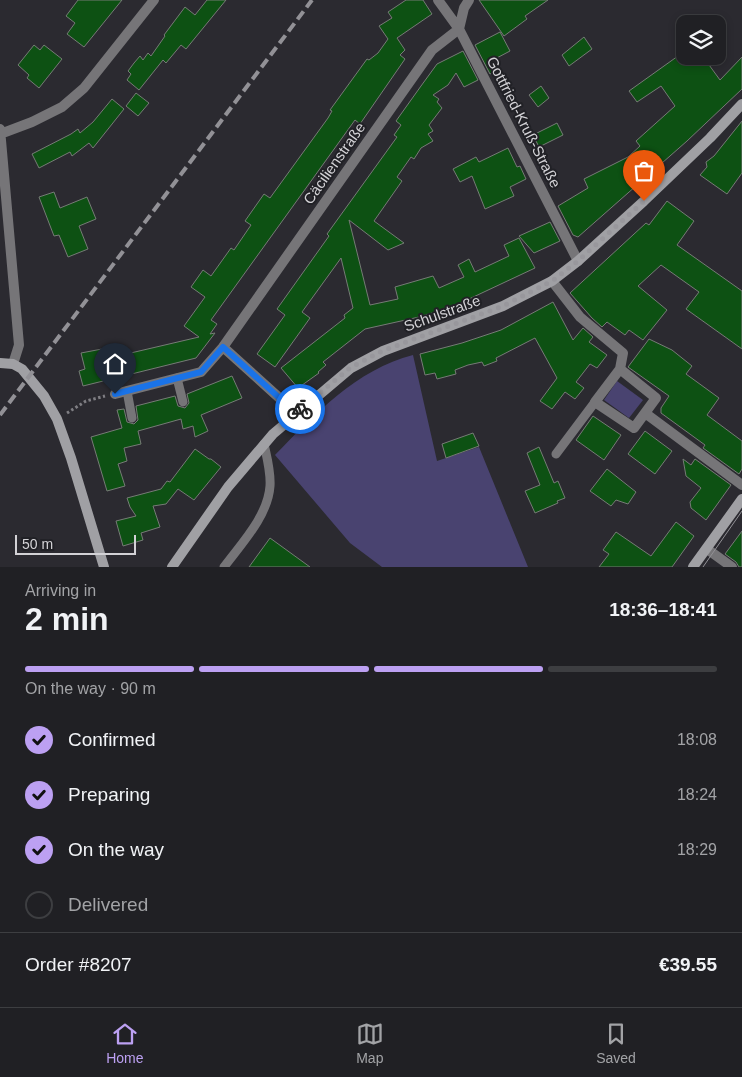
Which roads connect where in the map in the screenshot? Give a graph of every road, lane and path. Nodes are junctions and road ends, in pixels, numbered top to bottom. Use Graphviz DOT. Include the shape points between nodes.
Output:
graph roads {
  1 [pos="154,0"];
  2 [pos="438,0"];
  3 [pos="468,0"];
  4 [pos="459,29"];
  5 [pos="742,104"];
  6 [pos="0,130"];
  7 [pos="0,134"];
  8 [pos="578,261"];
  9 [pos="552,281"];
  10 [pos="223,347"];
  11 [pos="0,363"];
  12 [pos="13,364"];
  13 [pos="620,369"];
  14 [pos="177,378"];
  15 [pos="127,391"];
  16 [pos="115,394"];
  17 [pos="183,402"];
  18 [pos="595,402"];
  19 [pos="296,413"];
  20 [pos="645,414"];
  21 [pos="132,418"];
  22 [pos="57,419"];
  23 [pos="264,444"];
  24 [pos="556,454"];
  25 [pos="742,485"];
  26 [pos="742,500"];
  27 [pos="707,549"];
  28 [pos="104,567"];
  29 [pos="172,567"];
  30 [pos="224,567"];
  31 [pos="694,567"];
  32 [pos="732,567"];
  1 -- 7 [label="street" via="84,88 62,108"];
  2 -- 4 [label="street, Gottfried-Kruß-Straße"];
  3 -- 4 [label="street"];
  4 -- 8 [label="street, Gottfried-Kruß-Straße"];
  4 -- 10 [label="street, Cäcilienstraße" via="432,50"];
  5 -- 8 [label="street, Schulstraße"];
  6 -- 7 [label="street"];
  7 -- 12 [label="street" via="19,345"];
  8 -- 9 [label="street, Schulstraße"];
  9 -- 13 [label="street" via="580,317 623,353"];
  9 -- 19 [label="street, Schulstraße" via="503,306 382,351 350,368"];
  10 -- 14 [label="street, Cäcilienstraße" via="201,372"];
  10 -- 19 [label="street"];
  11 -- 12 [label="street"];
  12 -- 22 [label="street" via="29,376"];
  13 -- 18 [label="street"];
  13 -- 20 [label="street" via="656,398"];
  14 -- 15 [label="street, Cäcilienstraße"];
  14 -- 17 [label="lane"];
  15 -- 16 [label="street, Cäcilienstraße"];
  15 -- 21 [label="lane"];
  16 -- 22 [label="path" via="86,401"];
  18 -- 20 [label="street" via="634,428"];
  18 -- 24 [label="lane"];
  19 -- 23 [label="street, Schulstraße"];
  20 -- 25 [label="street"];
  22 -- 28 [label="street"];
  23 -- 29 [label="street, Schulstraße" via="228,486"];
  23 -- 30 [label="lane" via="270,470 265,506"];
  26 -- 27 [label="street"];
  27 -- 31 [label="street"];
  27 -- 32 [label="street"];
}
